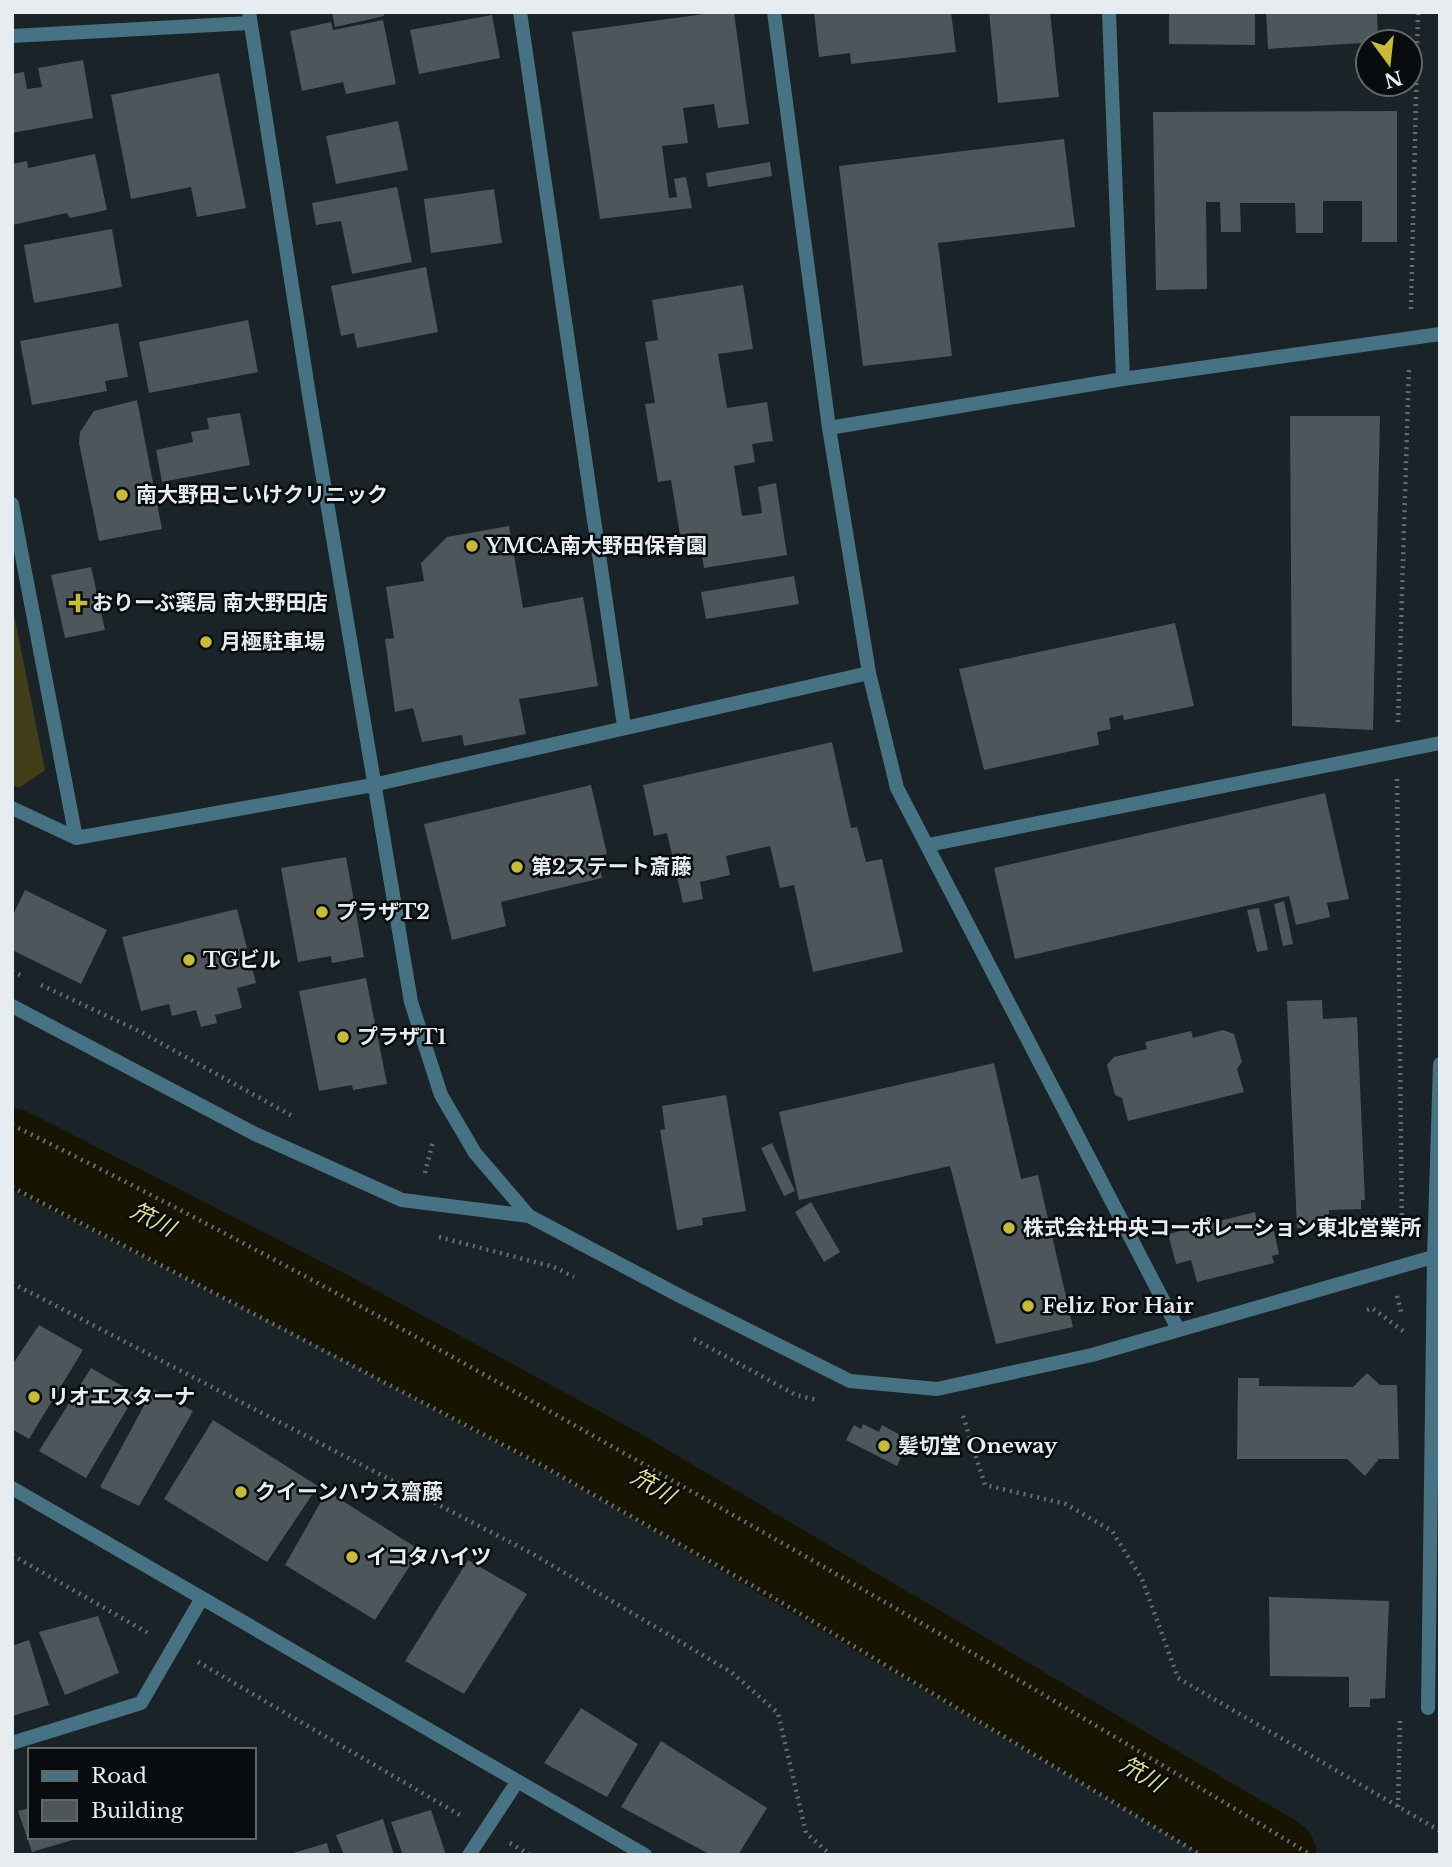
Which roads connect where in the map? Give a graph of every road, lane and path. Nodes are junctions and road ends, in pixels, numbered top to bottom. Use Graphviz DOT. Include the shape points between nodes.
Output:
graph roads {
  1 [pos="520,12"];
  2 [pos="774,12"];
  3 [pos="1109,12"];
  4 [pos="1419,12"];
  5 [pos="249,18"];
  6 [pos="12,36"];
  7 [pos="1440,334"];
  8 [pos="1410,338"];
  9 [pos="1124,379"];
  10 [pos="829,428"];
  11 [pos="12,504"];
  12 [pos="869,673"];
  13 [pos="624,726"];
  14 [pos="1440,743"];
  15 [pos="1397,751"];
  16 [pos="373,785"];
  17 [pos="12,808"];
  18 [pos="76,838"];
  19 [pos="928,845"];
  20 [pos="12,971"];
  21 [pos="12,1006"];
  22 [pos="1440,1064"];
  23 [pos="296,1117"];
  24 [pos="12,1125"];
  25 [pos="429,1132"];
  26 [pos="412,1169"];
  27 [pos="425,1172"];
  28 [pos="12,1187"];
  29 [pos="428,1203"];
  30 [pos="529,1216"];
  31 [pos="1402,1236"];
  32 [pos="1437,1256"];
  33 [pos="12,1283"];
  34 [pos="586,1283"];
  35 [pos="1359,1312"];
  36 [pos="1178,1329"];
  37 [pos="1408,1334"];
  38 [pos="690,1337"];
  39 [pos="820,1400"];
  40 [pos="976,1412"];
  41 [pos="963,1416"];
  42 [pos="954,1417"];
  43 [pos="12,1488"];
  44 [pos="12,1555"];
  45 [pos="202,1598"];
  46 [pos="173,1648"];
  47 [pos="1428,1708"];
  48 [pos="1400,1713"];
  49 [pos="12,1743"];
  50 [pos="517,1783"];
  51 [pos="1398,1807"];
  52 [pos="485,1830"];
  53 [pos="1440,1830"];
  54 [pos="469,1855"];
  55 [pos="530,1855"];
  56 [pos="645,1855"];
  57 [pos="831,1855"];
  58 [pos="1201,1855"];
  59 [pos="1311,1855"];
  1 -- 13 [label="street"];
  2 -- 10 [label="street"];
  3 -- 9 [label="street"];
  4 -- 8 [label="path"];
  5 -- 6 [label="street"];
  5 -- 16 [label="street"];
  7 -- 8 [label="street"];
  8 -- 9 [label="street"];
  8 -- 15 [label="path"];
  9 -- 10 [label="street"];
  10 -- 12 [label="street"];
  11 -- 18 [label="street"];
  12 -- 13 [label="street"];
  12 -- 19 [label="street" via="897,788"];
  13 -- 16 [label="street"];
  14 -- 15 [label="street"];
  15 -- 19 [label="street"];
  15 -- 31 [label="path"];
  16 -- 18 [label="street"];
  16 -- 30 [label="street" via="411,1002 441,1095 475,1153"];
  17 -- 18 [label="street"];
  19 -- 36 [label="street"];
  20 -- 23 [label="path" via="139,1031"];
  21 -- 29 [label="street" via="255,1134 402,1200"];
  22 -- 32 [label="street"];
  24 -- 59 [label="path" via="342,1294 989,1661"];
  25 -- 27 [label="path" via="433,1140"];
  26 -- 27 [label="path"];
  27 -- 29 [label="path"];
  28 -- 58 [label="path" via="538,1463 786,1605"];
  29 -- 30 [label="street"];
  29 -- 34 [label="path" via="434,1236 554,1267"];
  30 -- 36 [label="street" via="850,1381 937,1390 1092,1355"];
  32 -- 36 [label="street"];
  32 -- 47 [label="street"];
  33 -- 57 [label="path" via="533,1554 731,1672 778,1713 806,1833"];
  35 -- 37 [label="path" via="1372,1308"];
  38 -- 39 [label="path" via="796,1395"];
  40 -- 41 [label="path"];
  41 -- 42 [label="path"];
  41 -- 51 [label="path" via="985,1485 1066,1504 1112,1531 1142,1579 1178,1678"];
  43 -- 45 [label="street"];
  44 -- 46 [label="path"];
  45 -- 46 [label="street"];
  45 -- 50 [label="street"];
  46 -- 49 [label="street" via="141,1703"];
  46 -- 52 [label="path"];
  48 -- 51 [label="path"];
  50 -- 52 [label="street"];
  50 -- 56 [label="street"];
  51 -- 53 [label="path"];
  52 -- 54 [label="street"];
  52 -- 55 [label="path"];
}
